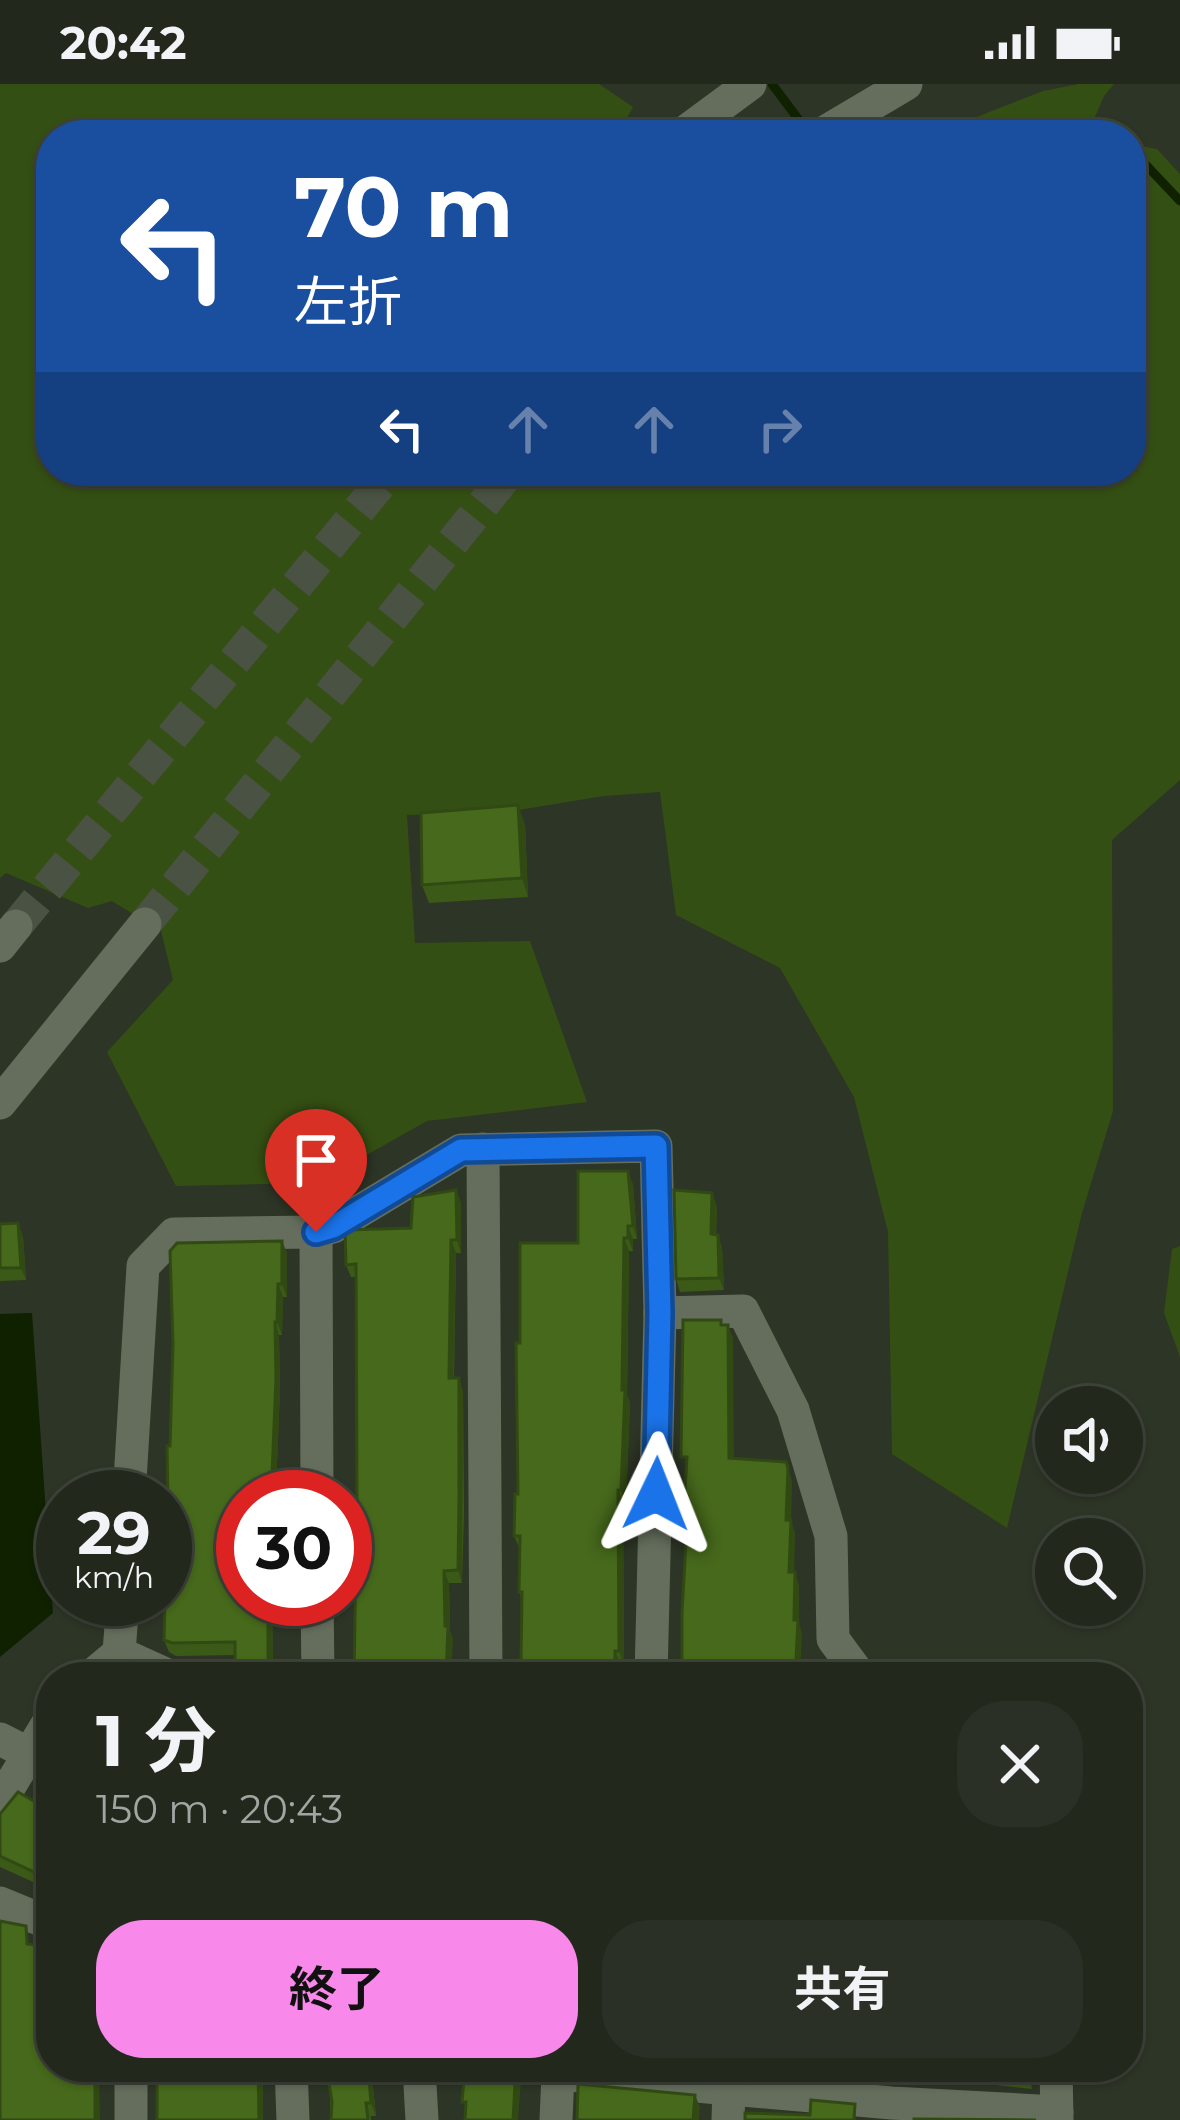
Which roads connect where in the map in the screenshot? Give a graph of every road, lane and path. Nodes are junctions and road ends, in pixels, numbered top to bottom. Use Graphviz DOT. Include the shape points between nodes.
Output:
graph roads {
  1 [pos="750,84"];
  2 [pos="906,84"];
  3 [pos="701,120"];
  4 [pos="845,120"];
  5 [pos="145,923"];
  6 [pos="0,1103"];
  7 [pos="483,1149"];
  8 [pos="316,1232"];
  9 [pos="660,1313"];
  10 [pos="131,1470"];
  11 [pos="317,1470"];
  12 [pos="121,1626"];
  13 [pos="317,1626"];
  14 [pos="119,1653"];
  15 [pos="108,1662"];
  16 [pos="139,1662"];
  17 [pos="318,1662"];
  18 [pos="486,1662"];
  19 [pos="651,1662"];
  20 [pos="850,1662"];
  21 [pos="0,1738"];
  22 [pos="36,1743"];
  23 [pos="36,1757"];
  24 [pos="0,1802"];
  25 [pos="0,1903"];
  26 [pos="36,1918"];
  27 [pos="131,2082"];
  28 [pos="292,2082"];
  29 [pos="420,2082"];
  30 [pos="558,2082"];
  31 [pos="603,2082"];
  32 [pos="1056,2082"];
  33 [pos="728,2104"];
  34 [pos="892,2112"];
  35 [pos="1057,2116"];
  36 [pos="131,2120"];
  37 [pos="293,2120"];
  38 [pos="422,2120"];
  39 [pos="556,2120"];
  1 -- 3 [label="street"];
  2 -- 4 [label="street"];
  5 -- 6 [label="street"];
  7 -- 8 [label="street" via="461,1150"];
  7 -- 9 [label="street" via="656,1146"];
  7 -- 18 [label="street"];
  8 -- 10 [label="street" via="174,1234 143,1266"];
  8 -- 11 [label="street"];
  9 -- 19 [label="street"];
  9 -- 20 [label="street" via="743,1311 793,1411 831,1536 833,1639"];
  12 -- 14 [label="street"];
  13 -- 17 [label="street"];
  14 -- 15 [label="street"];
  14 -- 16 [label="street"];
  21 -- 23 [label="street"];
  22 -- 24 [label="street"];
  25 -- 26 [label="street"];
  27 -- 36 [label="street"];
  28 -- 37 [label="street"];
  29 -- 38 [label="street"];
  30 -- 39 [label="street"];
  31 -- 33 [label="street"];
  32 -- 35 [label="street"];
  33 -- 34 [label="street"];
  34 -- 35 [label="street"];
}
